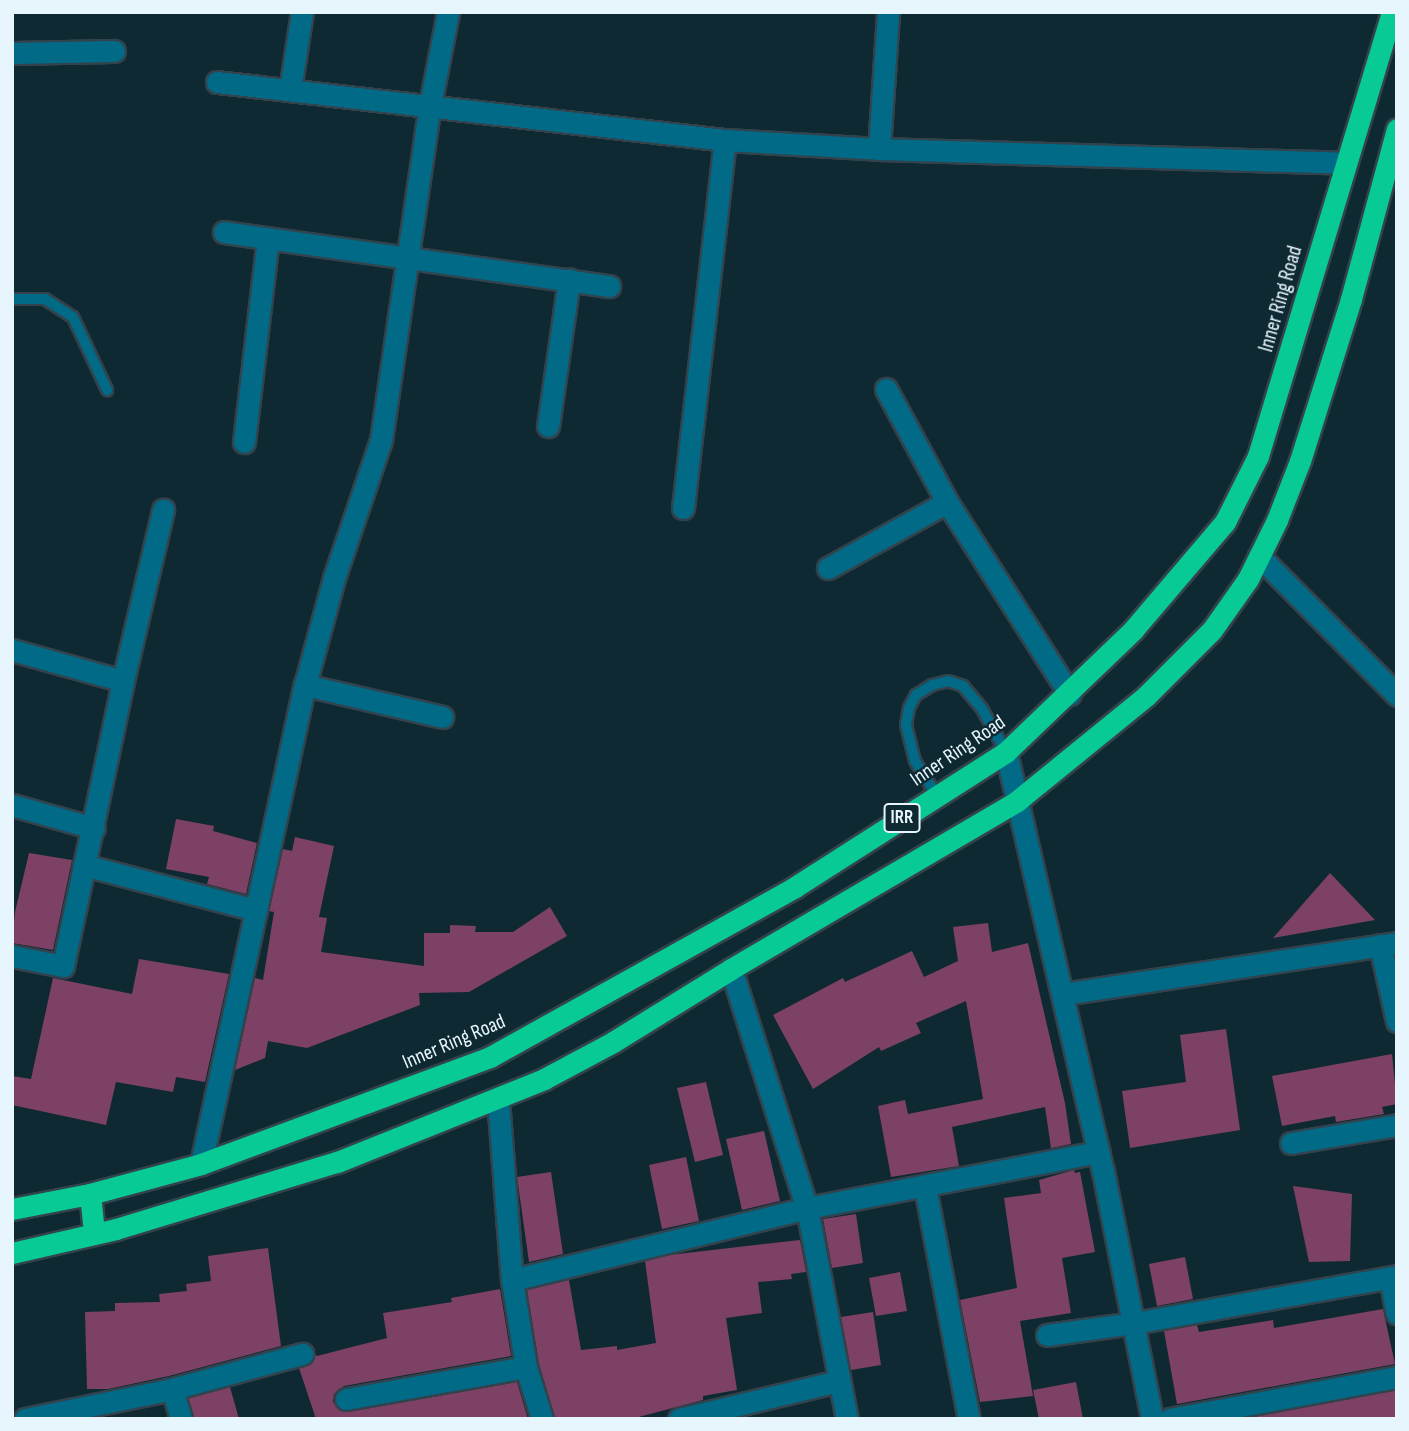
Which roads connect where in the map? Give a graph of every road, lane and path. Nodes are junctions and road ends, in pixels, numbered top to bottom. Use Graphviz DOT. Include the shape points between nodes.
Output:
graph roads {
  1 [pos="302,12"];
  2 [pos="448,12"];
  3 [pos="888,12"];
  4 [pos="1392,12"];
  5 [pos="114,51"];
  6 [pos="12,53"];
  7 [pos="217,82"];
  8 [pos="290,90"];
  9 [pos="430,106"];
  10 [pos="1397,129"];
  11 [pos="725,140"];
  12 [pos="879,149"];
  13 [pos="1346,163"];
  14 [pos="224,232"];
  15 [pos="268,238"];
  16 [pos="408,256"];
  17 [pos="569,280"];
  18 [pos="609,286"];
  19 [pos="12,299"];
  20 [pos="886,389"];
  21 [pos="107,390"];
  22 [pos="548,426"];
  23 [pos="244,442"];
  24 [pos="947,502"];
  25 [pos="683,508"];
  26 [pos="163,510"];
  27 [pos="1259,556"];
  28 [pos="828,568"];
  29 [pos="12,650"];
  30 [pos="123,681"];
  31 [pos="305,685"];
  32 [pos="1070,694"];
  33 [pos="1397,695"];
  34 [pos="442,717"];
  35 [pos="1006,752"];
  36 [pos="937,796"];
  37 [pos="1017,801"];
  38 [pos="12,805"];
  39 [pos="94,828"];
  40 [pos="84,864"];
  41 [pos="256,910"];
  42 [pos="1388,944"];
  43 [pos="12,956"];
  44 [pos="731,969"];
  45 [pos="1063,993"];
  46 [pos="1397,1021"];
  47 [pos="498,1099"];
  48 [pos="1397,1125"];
  49 [pos="1291,1143"];
  50 [pos="1099,1152"];
  51 [pos="201,1164"];
  52 [pos="925,1187"];
  53 [pos="90,1194"];
  54 [pos="807,1208"];
  55 [pos="12,1209"];
  56 [pos="94,1233"];
  57 [pos="12,1253"];
  58 [pos="1393,1277"];
  59 [pos="512,1280"];
  60 [pos="1397,1313"];
  61 [pos="1134,1323"];
  62 [pos="1047,1335"];
  63 [pos="302,1354"];
  64 [pos="526,1367"];
  65 [pos="1397,1377"];
  66 [pos="839,1381"];
  67 [pos="172,1389"];
  68 [pos="346,1399"];
  69 [pos="25,1419"];
  70 [pos="181,1419"];
  71 [pos="542,1419"];
  72 [pos="679,1419"];
  73 [pos="846,1419"];
  74 [pos="969,1419"];
  75 [pos="1152,1419"];
  76 [pos="1170,1419"];
  1 -- 8 [label="street"];
  2 -- 9 [label="street"];
  3 -- 12 [label="street"];
  4 -- 13 [label="highway, Inner Ring Road / IRR"];
  5 -- 6 [label="street"];
  7 -- 8 [label="street"];
  8 -- 9 [label="street"];
  9 -- 11 [label="street"];
  9 -- 16 [label="street"];
  10 -- 27 [label="highway, IRR" via="1351,299 1300,461"];
  11 -- 12 [label="street"];
  11 -- 25 [label="street"];
  12 -- 13 [label="street"];
  13 -- 32 [label="highway, Inner Ring Road / IRR" via="1258,456 1225,522 1133,630"];
  14 -- 15 [label="street"];
  15 -- 16 [label="street"];
  15 -- 23 [label="street"];
  16 -- 17 [label="street"];
  16 -- 31 [label="street" via="381,440 334,578"];
  17 -- 18 [label="street"];
  17 -- 22 [label="street"];
  19 -- 21 [label="lane" via="45,299 73,317"];
  20 -- 24 [label="street"];
  24 -- 28 [label="street"];
  24 -- 32 [label="street"];
  26 -- 30 [label="street"];
  27 -- 33 [label="street"];
  27 -- 37 [label="highway, IRR" via="1212,630 1146,696"];
  29 -- 30 [label="street"];
  30 -- 39 [label="street"];
  31 -- 34 [label="street"];
  31 -- 41 [label="street"];
  32 -- 35 [label="highway, Inner Ring Road / IRR"];
  35 -- 36 [label="highway, Inner Ring Road / IRR"];
  35 -- 36 [label="lane" via="963,686 948,681 916,695 906,725 915,761"];
  35 -- 37 [label="street"];
  36 -- 51 [label="highway, Inner Ring Road / IRR" via="732,924 490,1057"];
  37 -- 44 [label="highway, IRR"];
  37 -- 45 [label="street"];
  38 -- 39 [label="street"];
  39 -- 40 [label="street"];
  40 -- 41 [label="street"];
  40 -- 43 [label="street" via="63,966"];
  41 -- 51 [label="street"];
  42 -- 45 [label="street"];
  42 -- 46 [label="street"];
  44 -- 47 [label="highway, IRR" via="613,1042"];
  44 -- 54 [label="street"];
  45 -- 50 [label="street"];
  47 -- 56 [label="highway, IRR" via="337,1163"];
  47 -- 59 [label="street"];
  48 -- 49 [label="street"];
  50 -- 52 [label="street"];
  50 -- 61 [label="street"];
  51 -- 53 [label="highway, Inner Ring Road / IRR"];
  52 -- 54 [label="street"];
  52 -- 74 [label="street"];
  53 -- 55 [label="highway, Inner Ring Road / IRR"];
  53 -- 56 [label="highway"];
  54 -- 59 [label="street"];
  54 -- 66 [label="street"];
  56 -- 57 [label="highway, IRR"];
  58 -- 60 [label="street"];
  58 -- 61 [label="street"];
  59 -- 64 [label="street"];
  61 -- 62 [label="street"];
  61 -- 75 [label="street"];
  63 -- 67 [label="street"];
  64 -- 68 [label="street"];
  64 -- 71 [label="street"];
  65 -- 76 [label="street"];
  66 -- 72 [label="street"];
  66 -- 73 [label="street"];
  67 -- 69 [label="street"];
  67 -- 70 [label="street"];
}
